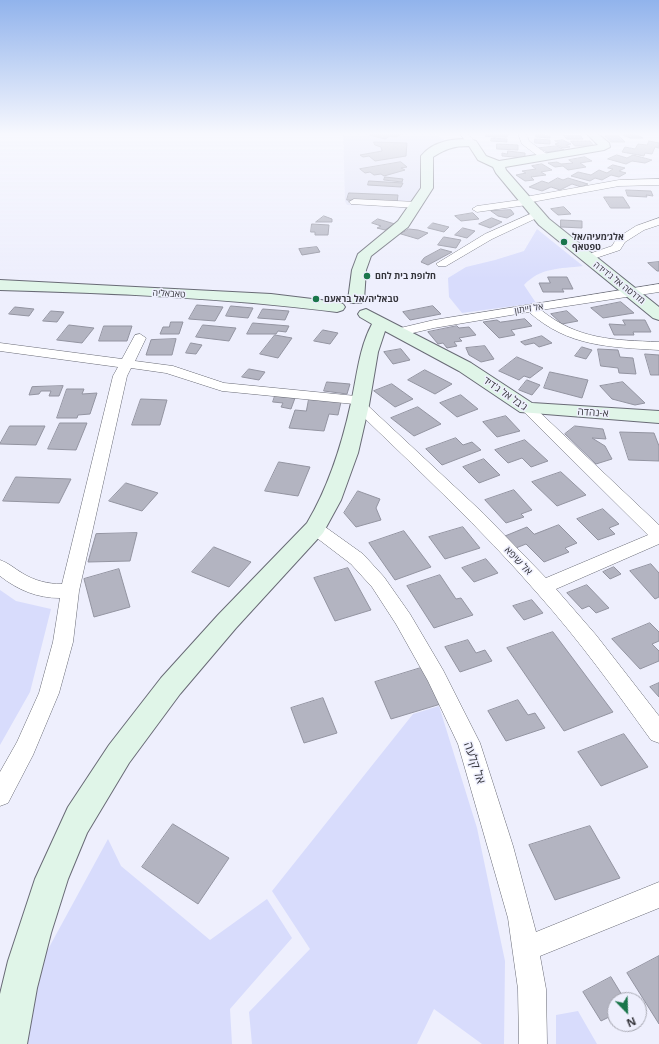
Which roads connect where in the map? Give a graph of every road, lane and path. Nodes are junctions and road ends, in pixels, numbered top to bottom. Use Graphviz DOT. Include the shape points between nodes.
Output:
graph roads {
  1 [pos="427,182"];
  2 [pos="509,182"];
  3 [pos="659,182"];
  4 [pos="526,201"];
  5 [pos="354,202"];
  6 [pos="416,205"];
  7 [pos="477,209"];
  8 [pos="537,214"];
  9 [pos="659,221"];
  10 [pos="587,258"];
  11 [pos="442,264"];
  12 [pos="0,285"];
  13 [pos="659,288"];
  14 [pos="631,292"];
  15 [pos="356,300"];
  16 [pos="337,307"];
  17 [pos="531,308"];
  18 [pos="659,315"];
  19 [pos="382,323"];
  20 [pos="140,338"];
  21 [pos="659,346"];
  22 [pos="0,347"];
  23 [pos="126,365"];
  24 [pos="360,403"];
  25 [pos="527,408"];
  26 [pos="659,417"];
  27 [pos="315,528"];
  28 [pos="659,536"];
  29 [pos="0,567"];
  30 [pos="543,587"];
  31 [pos="70,591"];
  32 [pos="659,732"];
  33 [pos="0,795"];
  34 [pos="659,895"];
  35 [pos="526,949"];
  36 [pos="7,1022"];
  37 [pos="533,1044"];
  1 -- 6 [label="street" via="427,188"];
  2 -- 4 [label="street, מדרסה אל ג'דידה"];
  3 -- 4 [label="street" via="619,183"];
  4 -- 7 [label="street"];
  4 -- 8 [label="street, מדרסה אל ג'דידה"];
  5 -- 6 [label="street"];
  6 -- 15 [label="street" via="403,224 365,254 359,270"];
  8 -- 10 [label="street, מדרסה אל ג'דידה"];
  8 -- 11 [label="street" via="478,240"];
  9 -- 10 [label="street" via="640,228 622,240 616,248"];
  10 -- 14 [label="street, מדרסה אל ג'דידה"];
  12 -- 16 [label="street, טאבאליה" via="263,299"];
  13 -- 14 [label="street, אל זייתון"];
  14 -- 17 [label="street, אל זייתון"];
  14 -- 18 [label="street, מדרסה אל ג'דידה"];
  15 -- 16 [label="street" via="342,302"];
  15 -- 19 [label="street" via="366,302"];
  16 -- 19 [label="street" via="339,312 346,316"];
  17 -- 19 [label="street, אל זייתון" via="434,324"];
  17 -- 21 [label="street" via="555,326 578,336 609,342"];
  19 -- 24 [label="street" via="374,338"];
  19 -- 25 [label="street, ג'בל אל ג'דיד" via="464,367"];
  20 -- 23 [label="street"];
  22 -- 23 [label="street"];
  23 -- 24 [label="street" via="168,369 222,387"];
  23 -- 31 [label="street" via="120,376"];
  24 -- 27 [label="street" via="338,483 327,509"];
  24 -- 30 [label="street, אל שיפא"];
  25 -- 26 [label="street, א-נהדה"];
  25 -- 28 [label="street, ג'בל אל ג'דיד"];
  27 -- 35 [label="street, אל קלעה" via="358,559 378,582 436,676 469,743 521,918"];
  27 -- 36 [label="street" via="156,702 111,765 74,826 28,950"];
  28 -- 30 [label="street"];
  29 -- 31 [label="street" via="17,579 44,591"];
  30 -- 32 [label="street, אל שיפא" via="594,647"];
  31 -- 33 [label="street" via="63,642 49,692 25,748"];
  34 -- 35 [label="street"];
  35 -- 37 [label="street, אל קלעה" via="532,989"];
}
